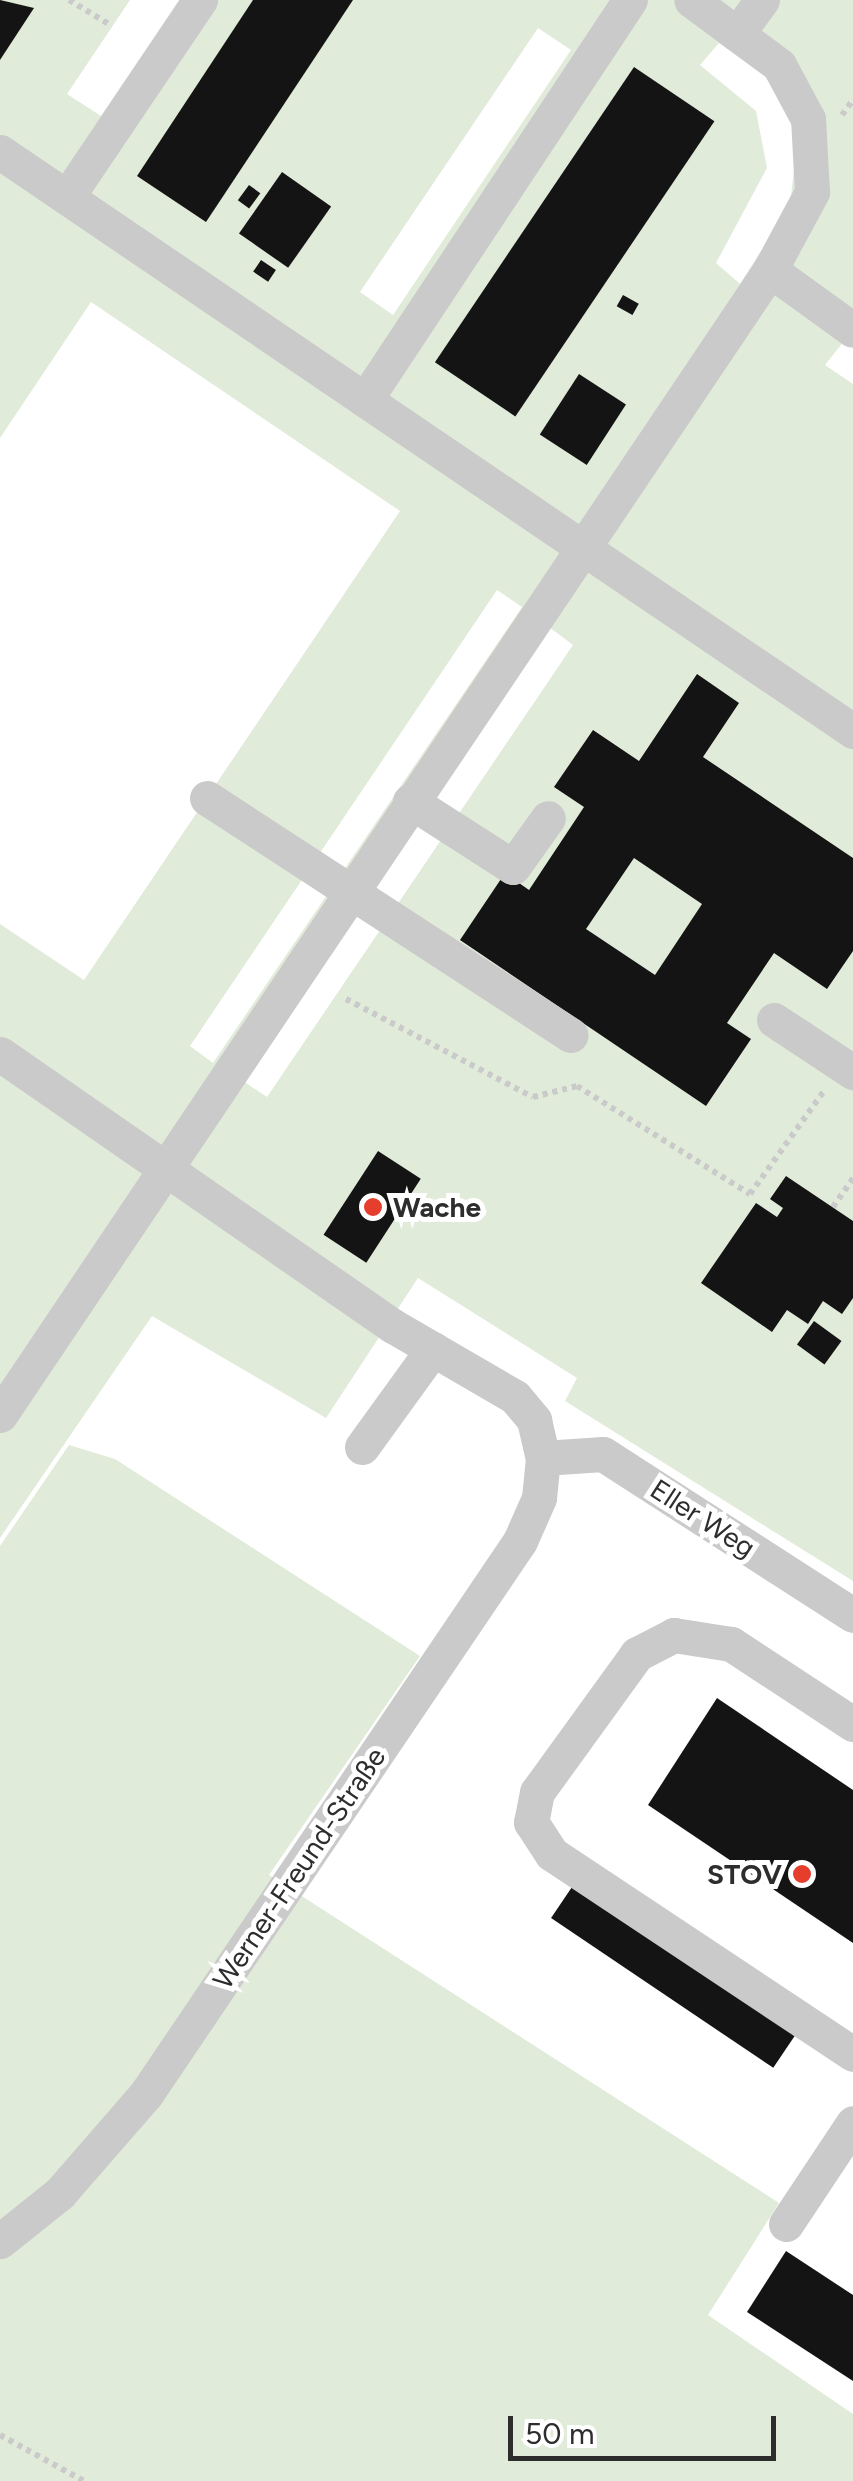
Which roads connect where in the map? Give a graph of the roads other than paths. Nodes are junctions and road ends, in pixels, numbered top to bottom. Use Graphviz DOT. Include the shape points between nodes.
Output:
graph roads {
  1 [pos="200,0"];
  2 [pos="630,0"];
  3 [pos="691,0"];
  4 [pos="762,0"];
  5 [pos="737,34"];
  6 [pos="0,152"];
  7 [pos="67,197"];
  8 [pos="770,270"];
  9 [pos="853,330"];
  10 [pos="365,400"];
  11 [pos="580,546"];
  12 [pos="853,731"];
  13 [pos="207,798"];
  14 [pos="410,801"];
  15 [pos="548,818"];
  16 [pos="348,894"];
  17 [pos="774,1020"];
  18 [pos="570,1036"];
  19 [pos="0,1054"];
  20 [pos="848,1068"];
  21 [pos="165,1168"];
  22 [pos="433,1349"];
  23 [pos="0,1415"];
  24 [pos="362,1447"];
  25 [pos="543,1458"];
  26 [pos="853,1615"];
  27 [pos="853,1724"];
  28 [pos="853,2054"];
  29 [pos="853,2123"];
  30 [pos="786,2224"];
  31 [pos="0,2241"];
  1 -- 7 [label="street"];
  2 -- 10 [label="street"];
  3 -- 5 [label="street"];
  4 -- 5 [label="street"];
  5 -- 8 [label="street" via="778,65 808,119 812,192"];
  6 -- 7 [label="street"];
  7 -- 10 [label="street"];
  8 -- 9 [label="street"];
  8 -- 11 [label="street"];
  10 -- 11 [label="street"];
  11 -- 12 [label="street"];
  11 -- 14 [label="street"];
  13 -- 16 [label="street"];
  14 -- 15 [label="street" via="513,867"];
  14 -- 16 [label="street"];
  16 -- 18 [label="street"];
  16 -- 21 [label="street"];
  17 -- 20 [label="street"];
  19 -- 21 [label="street"];
  21 -- 22 [label="street"];
  21 -- 23 [label="street"];
  22 -- 24 [label="street"];
  22 -- 25 [label="street" via="515,1397 534,1420"];
  25 -- 26 [label="street, Eller Weg" via="603,1454"];
  25 -- 31 [label="street, Werner-Freund-Straße" via="540,1498 520,1541 146,2094 60,2193"];
  27 -- 28 [label="street" via="731,1644 674,1635 637,1654 537,1792 531,1822 552,1854"];
  29 -- 30 [label="street"];
}
